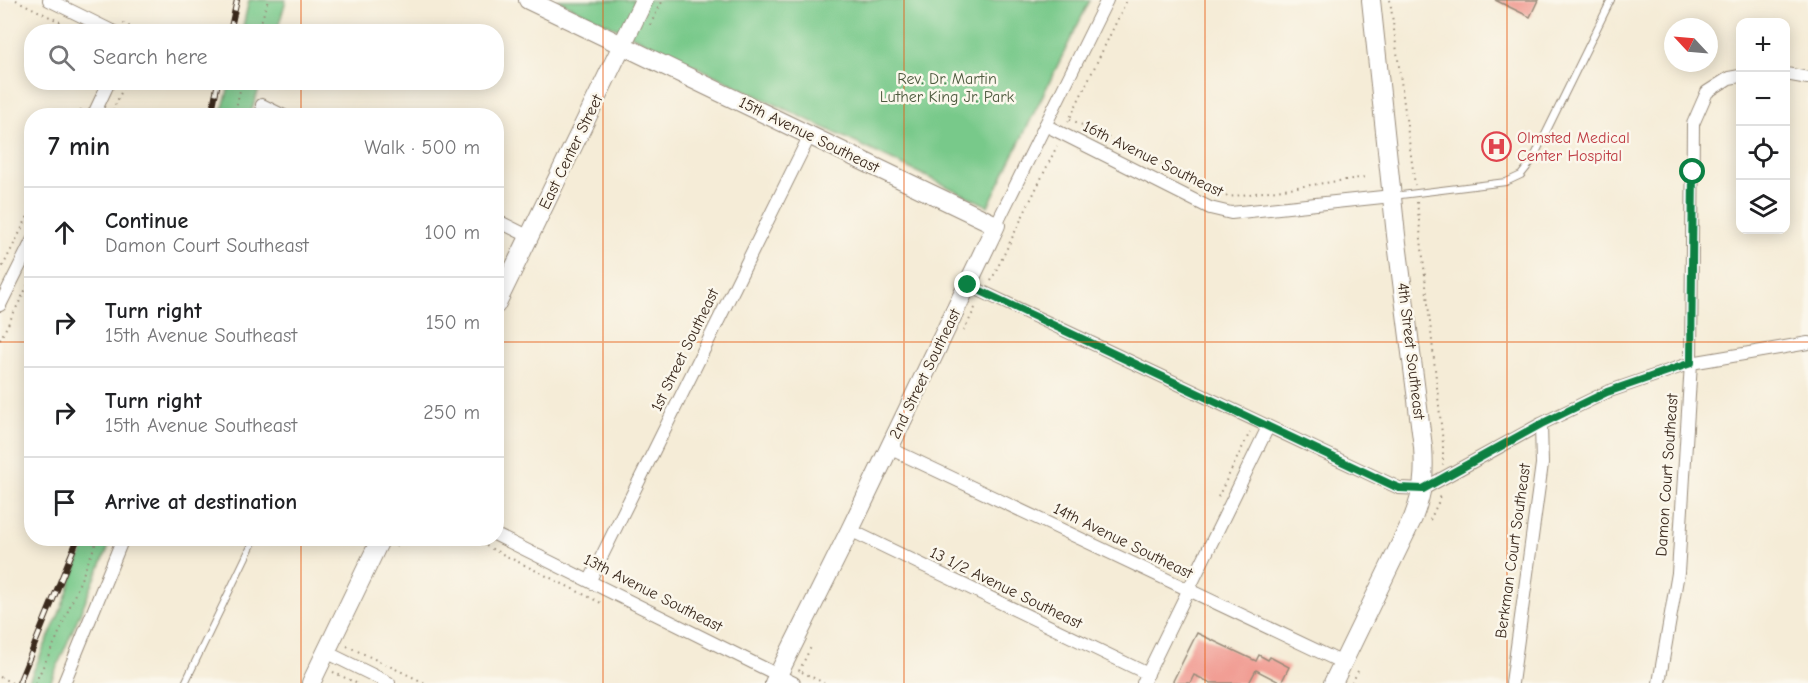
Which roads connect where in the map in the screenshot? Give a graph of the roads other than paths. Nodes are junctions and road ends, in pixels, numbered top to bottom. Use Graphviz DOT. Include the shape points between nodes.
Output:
graph roads {
  1 [pos="49,0"];
  2 [pos="528,0"];
  3 [pos="644,0"];
  4 [pos="1107,0"];
  5 [pos="1371,0"];
  6 [pos="1611,0"];
  7 [pos="98,24"];
  8 [pos="622,46"];
  9 [pos="1790,75"];
  10 [pos="1736,77"];
  11 [pos="1808,78"];
  12 [pos="105,90"];
  13 [pos="262,105"];
  14 [pos="97,108"];
  15 [pos="268,108"];
  16 [pos="1045,125"];
  17 [pos="810,135"];
  18 [pos="1392,196"];
  19 [pos="504,224"];
  20 [pos="996,225"];
  21 [pos="530,237"];
  22 [pos="24,257"];
  23 [pos="968,285"];
  24 [pos="504,288"];
  25 [pos="0,305"];
  26 [pos="1808,343"];
  27 [pos="1691,363"];
  28 [pos="1541,424"];
  29 [pos="1268,427"];
  30 [pos="889,448"];
  31 [pos="1423,489"];
  32 [pos="850,531"];
  33 [pos="504,538"];
  34 [pos="120,546"];
  35 [pos="251,546"];
  36 [pos="377,546"];
  37 [pos="590,580"];
  38 [pos="1188,591"];
  39 [pos="326,652"];
  40 [pos="1343,663"];
  41 [pos="786,678"];
  42 [pos="1146,679"];
  43 [pos="64,683"];
  44 [pos="185,683"];
  45 [pos="311,683"];
  46 [pos="389,683"];
  47 [pos="1333,683"];
  48 [pos="1512,683"];
  49 [pos="1659,683"];
  1 -- 7 [label="street"];
  2 -- 8 [label="street, 15th Avenue Southeast"];
  3 -- 8 [label="street, East Center Street"];
  4 -- 16 [label="street, 2nd Street Southeast"];
  5 -- 18 [label="street, 4th Street Southeast"];
  6 -- 18 [label="lane" via="1532,161 1521,175 1506,182"];
  8 -- 17 [label="street, 15th Avenue Southeast"];
  8 -- 21 [label="street, East Center Street"];
  9 -- 11 [label="street"];
  10 -- 27 [label="street, Damon Court Southeast" via="1707,93 1693,124"];
  12 -- 14 [label="street"];
  13 -- 15 [label="street"];
  16 -- 18 [label="street, 16th Avenue Southeast" via="1210,208 1231,213"];
  16 -- 20 [label="street, 2nd Street Southeast"];
  17 -- 20 [label="street, 15th Avenue Southeast"];
  17 -- 37 [label="street, 1st Street Southeast"];
  18 -- 31 [label="street, 4th Street Southeast" via="1423,447"];
  19 -- 21 [label="street"];
  20 -- 23 [label="street, 2nd Street Southeast"];
  21 -- 24 [label="street, East Center Street"];
  22 -- 25 [label="street"];
  23 -- 29 [label="street"];
  23 -- 30 [label="street, 2nd Street Southeast"];
  26 -- 27 [label="street"];
  27 -- 28 [label="street" via="1607,392"];
  27 -- 49 [label="street, Damon Court Southeast" via="1678,573"];
  28 -- 31 [label="street"];
  28 -- 48 [label="street, Berkman Court Southeast" via="1542,464"];
  29 -- 31 [label="street" via="1399,488"];
  29 -- 38 [label="street"];
  30 -- 32 [label="street, 2nd Street Southeast"];
  30 -- 38 [label="street, 14th Avenue Southeast"];
  31 -- 40 [label="street, 4th Street Southeast" via="1403,541"];
  32 -- 41 [label="street, 2nd Street Southeast"];
  32 -- 42 [label="street, 13 1/2 Avenue Southeast"];
  33 -- 37 [label="street, 13th Avenue Southeast"];
  34 -- 43 [label="street"];
  35 -- 44 [label="lane"];
  36 -- 39 [label="street"];
  37 -- 41 [label="street, 13th Avenue Southeast"];
  38 -- 40 [label="street, 14th Avenue Southeast"];
  38 -- 42 [label="street"];
  39 -- 45 [label="street"];
  39 -- 46 [label="street"];
  40 -- 47 [label="street, 4th Street Southeast"];
}
